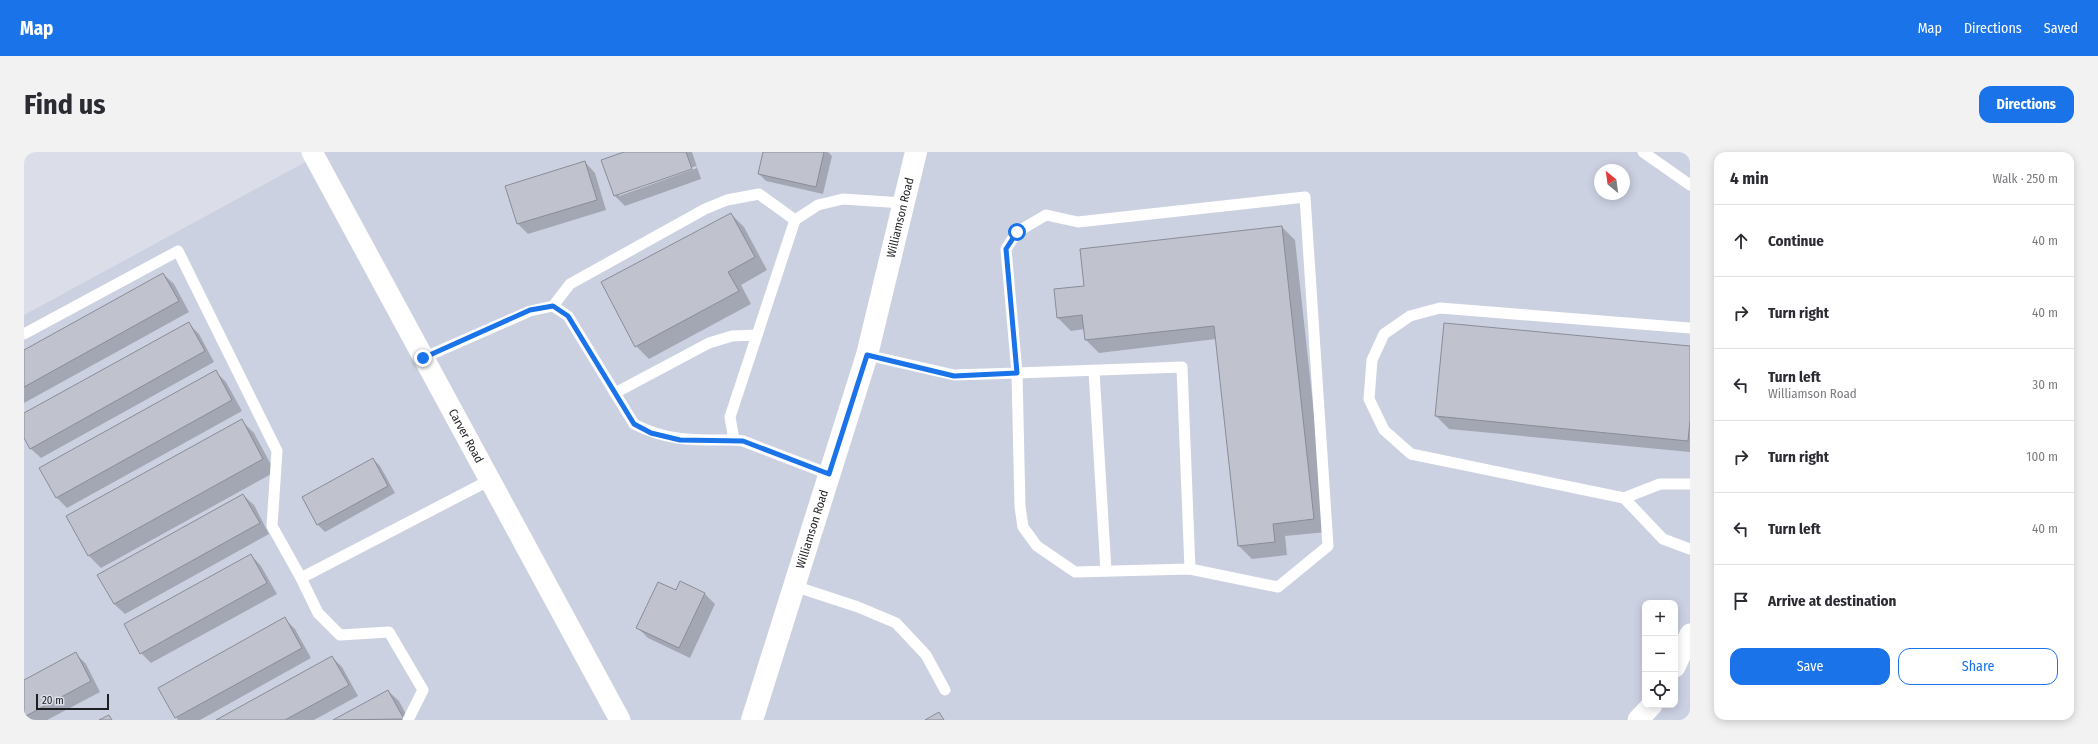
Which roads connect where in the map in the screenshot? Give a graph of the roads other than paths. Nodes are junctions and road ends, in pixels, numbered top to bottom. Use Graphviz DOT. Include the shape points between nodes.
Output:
graph roads {
  1 [pos="312,152"];
  2 [pos="916,152"];
  3 [pos="1643,152"];
  4 [pos="1690,185"];
  5 [pos="903,203"];
  6 [pos="795,220"];
  7 [pos="553,306"];
  8 [pos="1690,328"];
  9 [pos="24,334"];
  10 [pos="757,335"];
  11 [pos="867,355"];
  12 [pos="423,358"];
  13 [pos="1094,370"];
  14 [pos="1017,373"];
  15 [pos="615,393"];
  16 [pos="734,440"];
  17 [pos="829,474"];
  18 [pos="490,480"];
  19 [pos="1690,484"];
  20 [pos="1624,498"];
  21 [pos="1690,549"];
  22 [pos="1190,569"];
  23 [pos="1106,571"];
  24 [pos="301,578"];
  25 [pos="794,586"];
  26 [pos="1690,634"];
  27 [pos="1678,660"];
  28 [pos="944,690"];
  29 [pos="614,718"];
  30 [pos="408,720"];
  31 [pos="752,720"];
  1 -- 12 [label="street, Carver Road"];
  2 -- 5 [label="main road, Williamson Road"];
  3 -- 4 [label="lane"];
  5 -- 6 [label="lane" via="843,199 818,205"];
  5 -- 11 [label="main road, Williamson Road"];
  6 -- 7 [label="lane" via="760,194 727,200 699,212 570,284"];
  6 -- 10 [label="lane"];
  7 -- 12 [label="lane" via="530,310"];
  7 -- 15 [label="lane" via="568,316"];
  8 -- 20 [label="lane" via="1440,308 1410,316 1384,334 1372,360 1369,399 1384,430 1411,454"];
  9 -- 24 [label="lane" via="178,250 277,451 272,526"];
  10 -- 15 [label="lane" via="732,336 709,343"];
  10 -- 16 [label="lane" via="730,417"];
  11 -- 14 [label="lane" via="954,376"];
  11 -- 17 [label="main road, Williamson Road"];
  12 -- 18 [label="street, Carver Road"];
  13 -- 14 [label="lane"];
  13 -- 22 [label="lane" via="1182,367"];
  13 -- 23 [label="lane"];
  14 -- 22 [label="lane" via="1006,249 1017,232 1046,215 1078,222 1305,197 1328,546 1278,587"];
  14 -- 23 [label="lane" via="1020,507 1023,526 1037,546 1075,572"];
  15 -- 16 [label="lane" via="634,424 651,433 680,440"];
  16 -- 17 [label="lane" via="743,441"];
  17 -- 25 [label="main road, Williamson Road"];
  18 -- 24 [label="lane"];
  18 -- 29 [label="street, Carver Road"];
  19 -- 20 [label="lane" via="1660,484"];
  20 -- 21 [label="lane" via="1663,539"];
  22 -- 23 [label="lane"];
  24 -- 30 [label="lane" via="318,613 340,635 389,632 423,690"];
  25 -- 28 [label="lane" via="858,607 896,623 926,655"];
  25 -- 31 [label="main road, Williamson Road"];
  26 -- 27 [label="street"];
}
